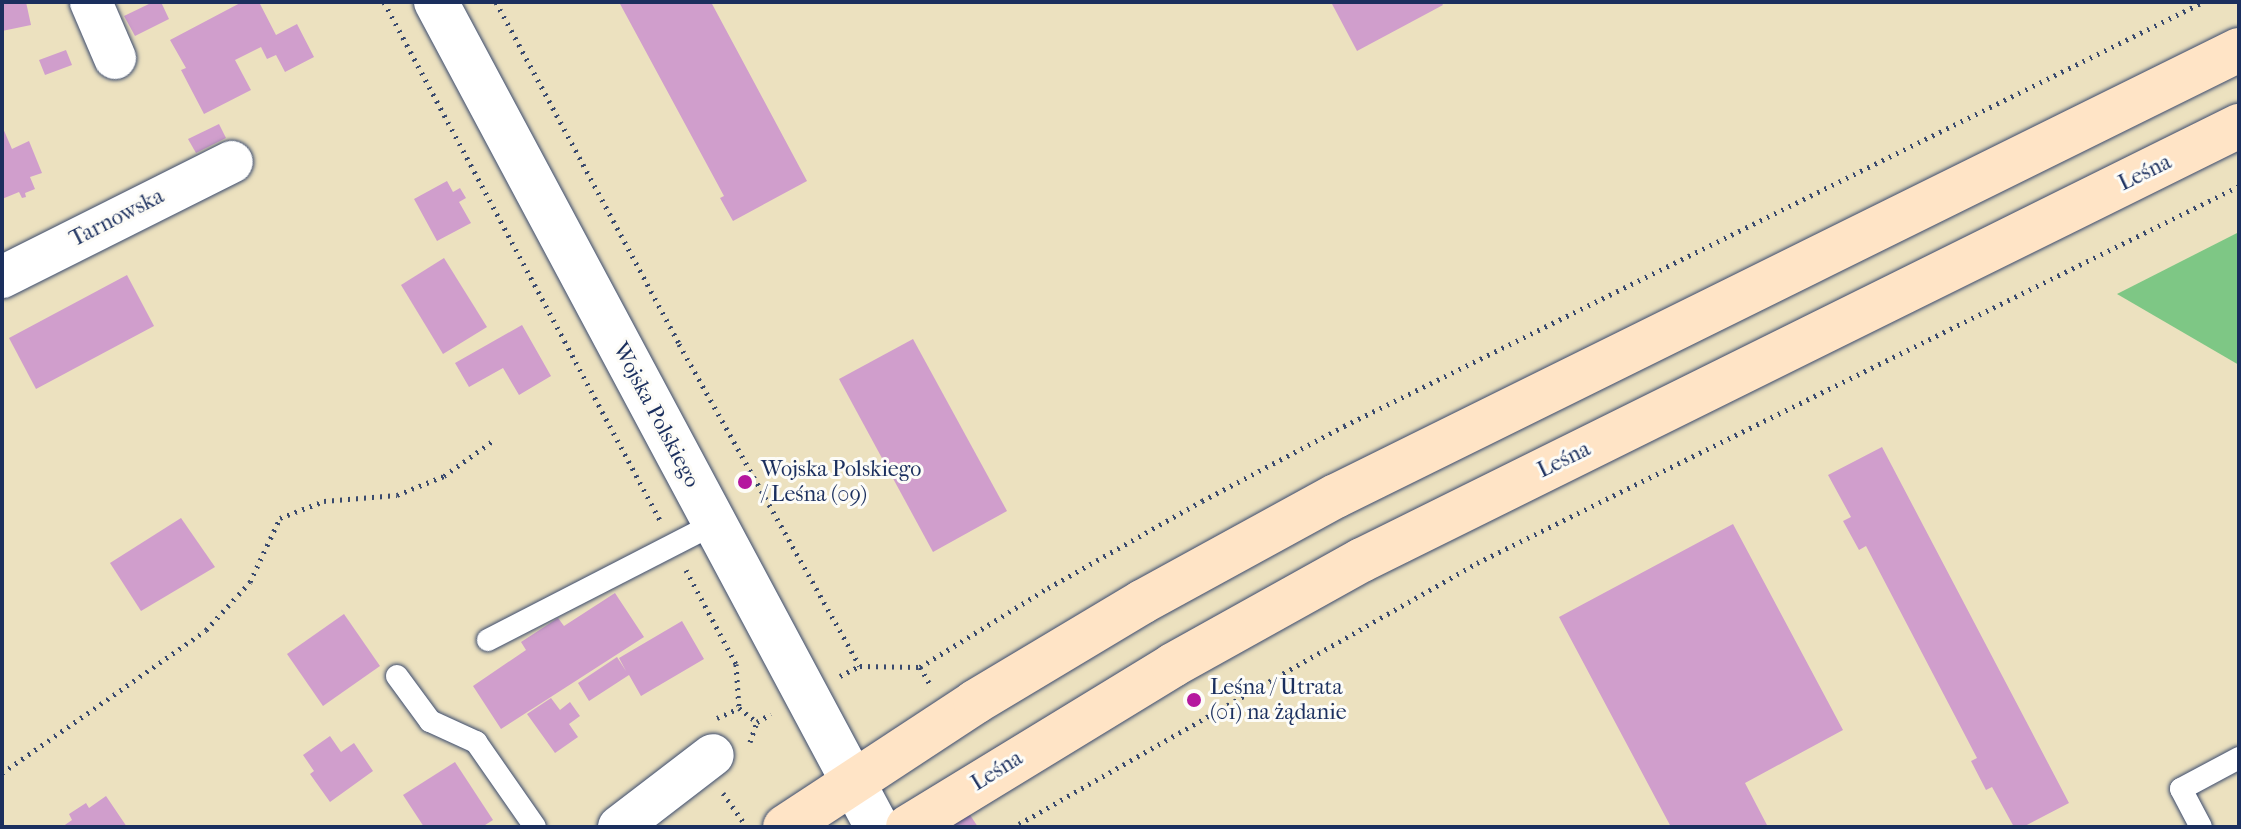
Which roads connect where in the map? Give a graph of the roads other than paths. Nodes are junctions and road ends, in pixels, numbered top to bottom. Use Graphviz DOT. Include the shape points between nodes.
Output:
graph roads {
  1 [pos="91,2"];
  2 [pos="436,2"];
  3 [pos="2239,50"];
  4 [pos="115,58"];
  5 [pos="2239,126"];
  6 [pos="232,162"];
  7 [pos="2,277"];
  8 [pos="714,524"];
  9 [pos="488,640"];
  10 [pos="397,676"];
  11 [pos="2239,758"];
  12 [pos="726,761"];
  13 [pos="852,781"];
  14 [pos="535,827"];
  15 [pos="619,827"];
  16 [pos="785,827"];
  17 [pos="877,827"];
  18 [pos="908,827"];
  19 [pos="2201,827"];
  1 -- 4 [label="street"];
  2 -- 8 [label="street, Wojska Polskiego"];
  3 -- 13 [label="main road" via="1336,496 1142,602"];
  5 -- 18 [label="main road, Leśna" via="1362,560 1173,665"];
  6 -- 7 [label="street, Tarnowska"];
  8 -- 9 [label="lane"];
  8 -- 13 [label="street, Wojska Polskiego"];
  10 -- 14 [label="lane" via="430,721 476,742"];
  11 -- 19 [label="lane" via="2181,789"];
  12 -- 15 [label="street"];
  13 -- 16 [label="main road"];
  13 -- 17 [label="street, Wojska Polskiego"];
}
